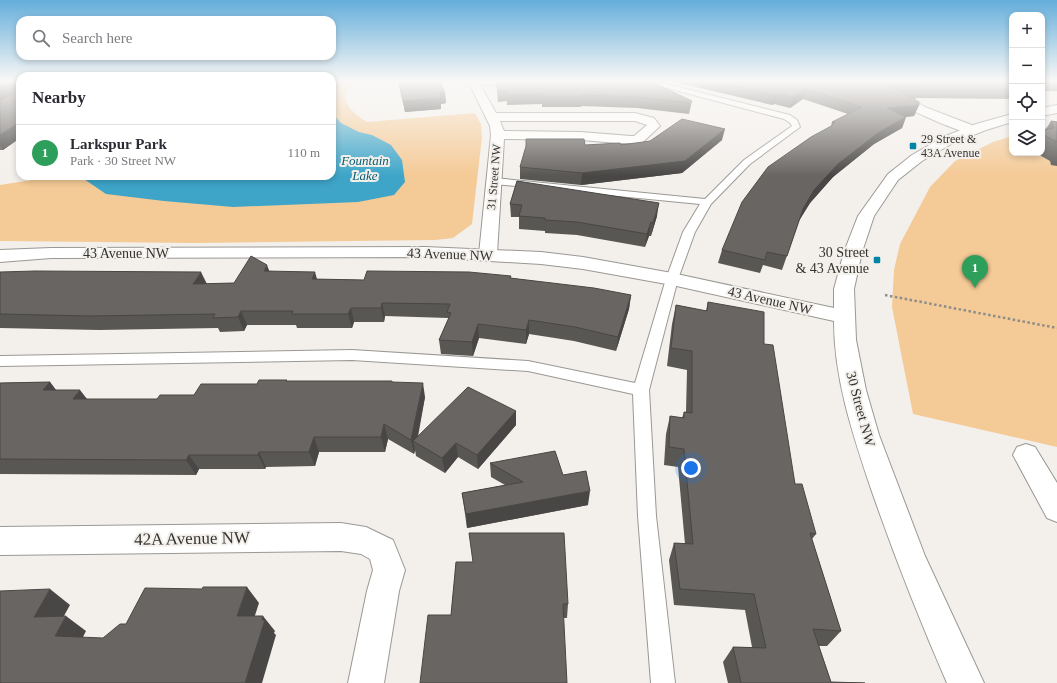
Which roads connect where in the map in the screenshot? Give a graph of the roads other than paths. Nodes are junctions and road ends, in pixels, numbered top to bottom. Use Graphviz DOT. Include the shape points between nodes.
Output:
graph roads {
  1 [pos="489,113"];
  2 [pos="771,113"];
  3 [pos="926,113"];
  4 [pos="491,117"];
  5 [pos="1009,119"];
  6 [pos="972,130"];
  7 [pos="498,135"];
  8 [pos="494,181"];
  9 [pos="707,202"];
  10 [pos="0,250"];
  11 [pos="51,253"];
  12 [pos="488,254"];
  13 [pos="0,256"];
  14 [pos="672,279"];
  15 [pos="844,317"];
  16 [pos="0,361"];
  17 [pos="641,390"];
  18 [pos="1026,455"];
  19 [pos="1057,509"];
  20 [pos="0,541"];
  21 [pos="366,683"];
  22 [pos="663,683"];
  23 [pos="966,683"];
  1 -- 4 [label="street, 31 Street NW"];
  2 -- 9 [label="lane" via="787,117 796,127 747,162"];
  3 -- 6 [label="street"];
  4 -- 7 [label="street, 31 Street NW"];
  4 -- 7 [label="street" via="635,117 650,121 654,126 631,140 581,136"];
  5 -- 6 [label="street, 30 Street NW"];
  6 -- 15 [label="street, 30 Street NW" via="933,148 904,167 893,177 866,216 848,269 844,289"];
  7 -- 8 [label="street, 31 Street NW"];
  8 -- 9 [label="lane"];
  8 -- 12 [label="street, 31 Street NW"];
  9 -- 14 [label="lane" via="689,232"];
  10 -- 11 [label="street, 43 Avenue NW"];
  11 -- 12 [label="street, 43 Avenue NW"];
  11 -- 13 [label="street, 43 Avenue NW"];
  12 -- 14 [label="street, 43 Avenue NW" via="583,263"];
  14 -- 15 [label="street, 43 Avenue NW"];
  14 -- 17 [label="lane"];
  15 -- 23 [label="street, 30 Street NW" via="845,340 854,390 866,435 911,560"];
  16 -- 17 [label="lane" via="352,355 528,366"];
  17 -- 22 [label="lane" via="646,516"];
  18 -- 19 [label="street"];
  20 -- 21 [label="street, 42A Avenue NW" via="341,537 366,541 382,550 388,570"];
}
